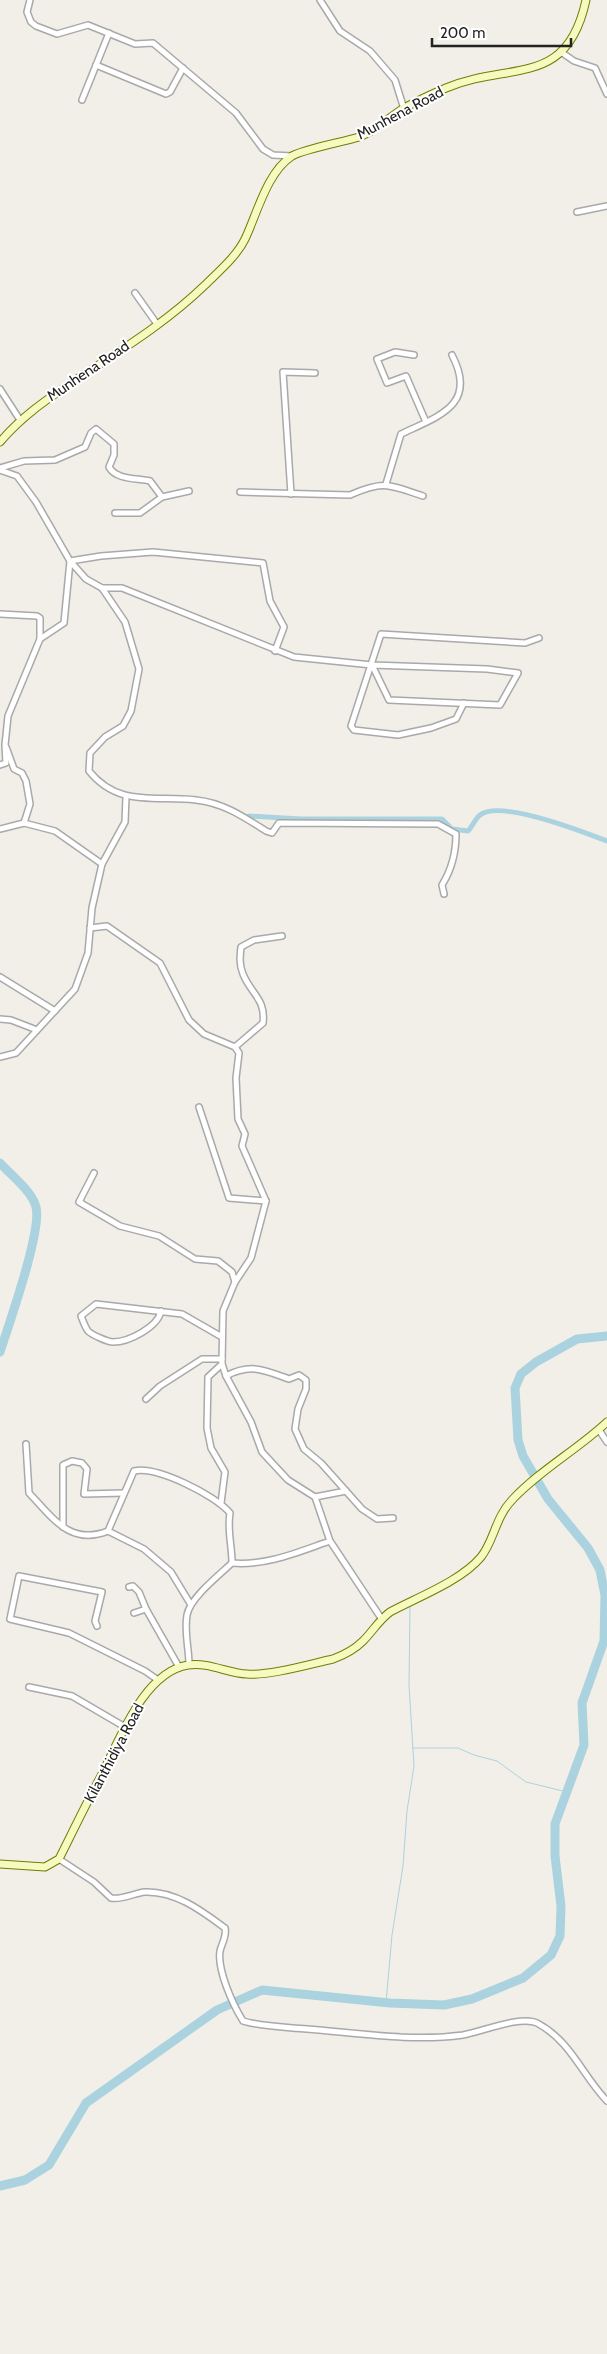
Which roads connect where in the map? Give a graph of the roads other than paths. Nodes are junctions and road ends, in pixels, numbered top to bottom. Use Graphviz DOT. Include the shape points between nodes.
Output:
graph roads {
  1 [pos="30,0"];
  2 [pos="320,0"];
  3 [pos="586,0"];
  4 [pos="109,34"];
  5 [pos="561,52"];
  6 [pos="96,65"];
  7 [pos="182,68"];
  8 [pos="607,92"];
  9 [pos="82,100"];
  10 [pos="404,109"];
  11 [pos="292,156"];
  12 [pos="607,206"];
  13 [pos="577,212"];
  14 [pos="135,293"];
  15 [pos="157,324"];
  16 [pos="414,355"];
  17 [pos="452,355"];
  18 [pos="315,373"];
  19 [pos="0,389"];
  20 [pos="20,420"];
  21 [pos="426,422"];
  22 [pos="0,442"];
  23 [pos="0,469"];
  24 [pos="386,484"];
  25 [pos="190,491"];
  26 [pos="240,492"];
  27 [pos="291,494"];
  28 [pos="423,496"];
  29 [pos="162,497"];
  30 [pos="115,513"];
  31 [pos="70,561"];
  32 [pos="102,588"];
  33 [pos="0,614"];
  34 [pos="40,638"];
  35 [pos="539,638"];
  36 [pos="275,651"];
  37 [pos="372,665"];
  38 [pos="464,703"];
  39 [pos="5,745"];
  40 [pos="0,765"];
  41 [pos="126,797"];
  42 [pos="24,823"];
  43 [pos="0,829"];
  44 [pos="102,864"];
  45 [pos="444,894"];
  46 [pos="90,928"];
  47 [pos="282,936"];
  48 [pos="0,977"];
  49 [pos="55,1011"];
  50 [pos="0,1019"];
  51 [pos="37,1030"];
  52 [pos="235,1047"];
  53 [pos="0,1057"];
  54 [pos="199,1107"];
  55 [pos="94,1173"];
  56 [pos="266,1201"];
  57 [pos="235,1282"];
  58 [pos="161,1312"];
  59 [pos="222,1336"];
  60 [pos="222,1362"];
  61 [pos="226,1376"];
  62 [pos="146,1399"];
  63 [pos="607,1422"];
  64 [pos="599,1430"];
  65 [pos="607,1442"];
  66 [pos="26,1444"];
  67 [pos="346,1491"];
  68 [pos="124,1493"];
  69 [pos="315,1497"];
  70 [pos="221,1503"];
  71 [pos="393,1518"];
  72 [pos="63,1527"];
  73 [pos="108,1531"];
  74 [pos="330,1540"];
  75 [pos="232,1563"];
  76 [pos="129,1588"];
  77 [pos="191,1605"];
  78 [pos="146,1609"];
  79 [pos="134,1613"];
  80 [pos="382,1618"];
  81 [pos="97,1626"];
  82 [pos="189,1665"];
  83 [pos="179,1667"];
  84 [pos="158,1680"];
  85 [pos="29,1687"];
  86 [pos="125,1727"];
  87 [pos="59,1859"];
  88 [pos="0,1864"];
  89 [pos="607,2101"];
  1 -- 4 [label="street" via="26,12 36,26 57,34 88,25"];
  2 -- 10 [label="street" via="340,31 370,51 395,80"];
  3 -- 5 [label="street, Munhena Road" via="581,23 572,41"];
  4 -- 6 [label="street"];
  4 -- 7 [label="street" via="135,44 153,43"];
  5 -- 8 [label="street" via="574,61 595,68"];
  5 -- 10 [label="street, Munhena Road" via="544,64 448,88"];
  6 -- 7 [label="street" via="166,94"];
  6 -- 9 [label="street"];
  7 -- 11 [label="street" via="236,113 263,149 273,155"];
  10 -- 11 [label="street, Munhena Road" via="360,136"];
  11 -- 15 [label="street, Munhena Road" via="272,178 244,241 204,286"];
  12 -- 13 [label="street"];
  14 -- 15 [label="street"];
  15 -- 20 [label="street, Munhena Road"];
  16 -- 21 [label="street" via="395,352 377,359 387,383 406,376"];
  17 -- 21 [label="street" via="460,371 459,395 446,413"];
  18 -- 27 [label="street" via="283,372"];
  19 -- 20 [label="street"];
  20 -- 22 [label="street, Munhena Road"];
  21 -- 24 [label="street" via="401,434"];
  23 -- 29 [label="street" via="24,460 55,460 85,447 96,429 114,444 111,471 127,478 150,481"];
  23 -- 31 [label="street" via="17,476"];
  24 -- 27 [label="street" via="350,495"];
  24 -- 28 [label="street"];
  25 -- 29 [label="street"];
  26 -- 27 [label="street"];
  29 -- 30 [label="street" via="140,512"];
  31 -- 32 [label="street" via="86,579"];
  31 -- 34 [label="street" via="64,622"];
  31 -- 36 [label="street" via="153,552 263,563 270,601 284,627"];
  32 -- 36 [label="street" via="122,588"];
  32 -- 41 [label="street" via="125,622 139,669 132,711 123,726 105,737 90,753 88,771 98,782"];
  33 -- 34 [label="street" via="37,616 40,618"];
  34 -- 39 [label="street" via="8,716"];
  35 -- 37 [label="street" via="525,643 381,634"];
  36 -- 37 [label="street" via="294,657"];
  37 -- 38 [label="street" via="389,700"];
  37 -- 38 [label="street" via="351,726 354,730 398,735 431,728 456,719"];
  37 -- 38 [label="street" via="518,673 500,705"];
  39 -- 40 [label="street" via="6,763"];
  39 -- 42 [label="street" via="14,769 22,773 26,782 30,804"];
  41 -- 44 [label="street" via="125,822"];
  41 -- 45 [label="street" via="197,800 230,808 272,833 279,823 438,824 456,834 456,851 442,885"];
  42 -- 43 [label="street"];
  42 -- 44 [label="street" via="55,831"];
  44 -- 46 [label="street"];
  46 -- 49 [label="street" via="88,953 75,989"];
  46 -- 52 [label="street" via="107,926 160,963 189,1020 204,1034"];
  47 -- 52 [label="street" via="254,940 241,947 243,974 265,1010 263,1023"];
  48 -- 49 [label="street"];
  49 -- 51 [label="street"];
  50 -- 51 [label="street"];
  51 -- 53 [label="street" via="16,1053"];
  52 -- 56 [label="street" via="239,1053 236,1078 238,1119 245,1134 242,1146"];
  54 -- 56 [label="street" via="229,1198"];
  55 -- 57 [label="street" via="80,1202 120,1226 159,1236 195,1259 218,1261 232,1272"];
  56 -- 57 [label="street" via="251,1258"];
  57 -- 59 [label="street" via="223,1312"];
  58 -- 58 [label="street" via="96,1304 81,1316 89,1332 112,1342 153,1327"];
  58 -- 59 [label="street" via="182,1314"];
  59 -- 60 [label="street"];
  60 -- 61 [label="street"];
  60 -- 62 [label="street" via="202,1359"];
  60 -- 70 [label="street" via="208,1377 207,1428 211,1448 225,1472"];
  61 -- 67 [label="street" via="250,1367 289,1379 299,1375 306,1380 295,1429 304,1449"];
  61 -- 69 [label="street" via="251,1422 262,1452 288,1480"];
  63 -- 64 [label="street, Kilanthidiya Road"];
  64 -- 65 [label="street"];
  64 -- 80 [label="street, Kilanthidiya Road" via="530,1482 502,1513 483,1555 470,1569"];
  66 -- 72 [label="street" via="29,1493"];
  67 -- 69 [label="street"];
  67 -- 71 [label="street" via="362,1509 377,1519"];
  68 -- 70 [label="street" via="134,1471 141,1470 167,1476"];
  68 -- 72 [label="street" via="84,1494 87,1469 82,1462 72,1461 63,1465"];
  68 -- 73 [label="street"];
  69 -- 74 [label="street"];
  70 -- 75 [label="street" via="230,1513"];
  72 -- 73 [label="street" via="69,1532 96,1536"];
  73 -- 77 [label="street" via="144,1549 171,1572"];
  74 -- 75 [label="street" via="286,1557 247,1564"];
  74 -- 80 [label="street"];
  75 -- 77 [label="street"];
  76 -- 78 [label="street" via="133,1586 139,1592"];
  77 -- 82 [label="street" via="187,1614 186,1636"];
  78 -- 79 [label="street"];
  78 -- 83 [label="street"];
  80 -- 82 [label="street, Kilanthidiya Road" via="363,1641 333,1660 249,1675"];
  81 -- 84 [label="street" via="95,1621 102,1592 19,1576 10,1619 69,1633"];
  82 -- 83 [label="street, Kilanthidiya Road"];
  83 -- 84 [label="street, Kilanthidiya Road"];
  84 -- 86 [label="street, Kilanthidiya Road"];
  85 -- 86 [label="street" via="72,1696"];
  86 -- 87 [label="street, Kilanthidiya Road"];
  87 -- 88 [label="street" via="45,1867"];
  87 -- 89 [label="street" via="94,1882 111,1898 146,1892 164,1894 193,1906 225,1928 220,1957 230,1996 243,2021 419,2037 462,2035 521,2021 536,2022 568,2048"];
}
